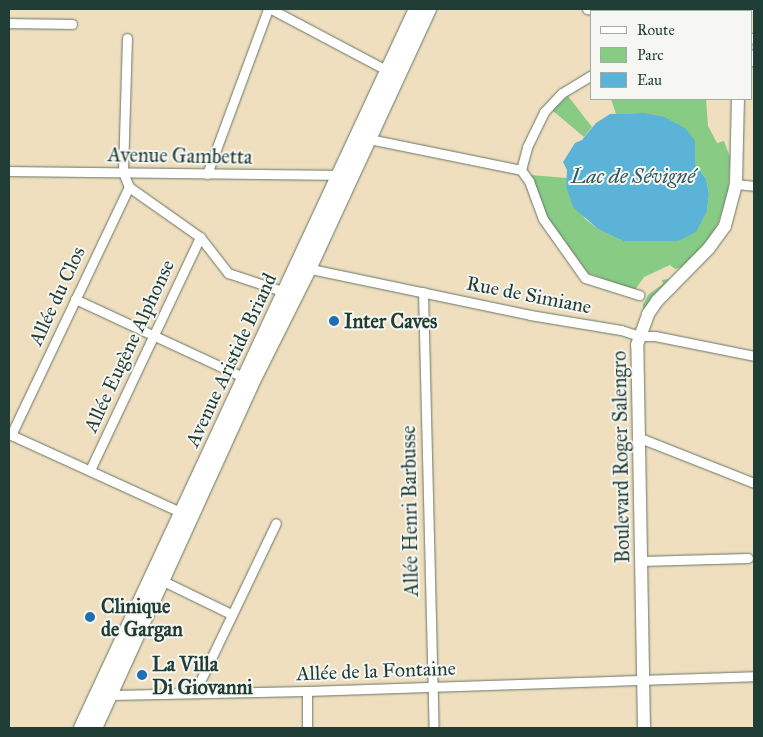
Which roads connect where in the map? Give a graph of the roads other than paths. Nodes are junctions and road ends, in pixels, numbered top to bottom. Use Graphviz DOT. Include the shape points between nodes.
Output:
graph roads {
  1 [pos="270,9"];
  2 [pos="416,9"];
  3 [pos="429,9"];
  4 [pos="9,23"];
  5 [pos="72,24"];
  6 [pos="127,38"];
  7 [pos="388,71"];
  8 [pos="590,75"];
  9 [pos="738,100"];
  10 [pos="369,139"];
  11 [pos="520,170"];
  12 [pos="9,171"];
  13 [pos="124,172"];
  14 [pos="208,174"];
  15 [pos="346,177"];
  16 [pos="736,184"];
  17 [pos="754,186"];
  18 [pos="129,187"];
  19 [pos="200,237"];
  20 [pos="303,268"];
  21 [pos="285,292"];
  22 [pos="422,292"];
  23 [pos="639,295"];
  24 [pos="74,299"];
  25 [pos="153,335"];
  26 [pos="639,336"];
  27 [pos="754,356"];
  28 [pos="244,378"];
  29 [pos="10,434"];
  30 [pos="640,438"];
  31 [pos="90,470"];
  32 [pos="754,483"];
  33 [pos="182,514"];
  34 [pos="276,523"];
  35 [pos="748,558"];
  36 [pos="641,561"];
  37 [pos="163,582"];
  38 [pos="231,614"];
  39 [pos="754,676"];
  40 [pos="643,681"];
  41 [pos="433,687"];
  42 [pos="307,691"];
  43 [pos="195,692"];
  44 [pos="111,695"];
  45 [pos="81,728"];
  46 [pos="95,728"];
  47 [pos="307,728"];
  48 [pos="434,728"];
  49 [pos="644,728"];
  1 -- 7 [label="street"];
  1 -- 14 [label="street"];
  2 -- 7 [label="main road, Avenue Aristide Briand"];
  3 -- 10 [label="main road, Avenue Aristide Briand"];
  4 -- 5 [label="street"];
  6 -- 13 [label="street"];
  7 -- 15 [label="main road, Avenue Aristide Briand"];
  8 -- 11 [label="street" via="562,92 544,112"];
  9 -- 16 [label="main road, Boulevard Roger Salengro"];
  10 -- 11 [label="street"];
  10 -- 15 [label="main road, Avenue Aristide Briand"];
  11 -- 23 [label="street" via="529,181 543,220 585,278"];
  12 -- 13 [label="street, Avenue Gambetta"];
  13 -- 14 [label="street, Avenue Gambetta"];
  13 -- 18 [label="street"];
  14 -- 15 [label="street, Avenue Gambetta"];
  15 -- 20 [label="main road, Avenue Aristide Briand"];
  16 -- 17 [label="street"];
  16 -- 26 [label="main road, Boulevard Roger Salengro" via="725,226 710,248 657,301"];
  18 -- 19 [label="street"];
  18 -- 24 [label="street, Allée du Clos"];
  19 -- 21 [label="street" via="228,274"];
  19 -- 25 [label="street, Allée Eugène Alphonse"];
  20 -- 21 [label="main road, Avenue Aristide Briand"];
  20 -- 22 [label="street, Rue de Simiane"];
  20 -- 37 [label="main road, Avenue Aristide Briand"];
  21 -- 28 [label="main road, Avenue Aristide Briand"];
  22 -- 26 [label="street, Rue de Simiane"];
  22 -- 41 [label="street, Allée Henri Barbusse"];
  24 -- 25 [label="street"];
  24 -- 29 [label="street, Allée du Clos"];
  25 -- 28 [label="street"];
  25 -- 31 [label="street, Allée Eugène Alphonse"];
  26 -- 27 [label="street, Rue de Simiane" via="655,336"];
  26 -- 30 [label="main road, Boulevard Roger Salengro"];
  28 -- 33 [label="main road, Avenue Aristide Briand"];
  29 -- 31 [label="street"];
  30 -- 32 [label="street"];
  30 -- 36 [label="main road, Boulevard Roger Salengro"];
  31 -- 33 [label="street"];
  33 -- 45 [label="main road, Avenue Aristide Briand"];
  34 -- 38 [label="street"];
  35 -- 36 [label="street"];
  36 -- 40 [label="main road, Boulevard Roger Salengro"];
  37 -- 38 [label="street"];
  37 -- 44 [label="main road, Avenue Aristide Briand"];
  38 -- 43 [label="street"];
  39 -- 40 [label="street, Allée de la Fontaine"];
  40 -- 41 [label="street, Allée de la Fontaine"];
  40 -- 49 [label="main road, Boulevard Roger Salengro"];
  41 -- 42 [label="street, Allée de la Fontaine"];
  41 -- 48 [label="street, Allée Henri Barbusse"];
  42 -- 43 [label="street, Allée de la Fontaine"];
  42 -- 47 [label="street"];
  43 -- 44 [label="street, Allée de la Fontaine"];
  44 -- 46 [label="main road, Avenue Aristide Briand"];
}
